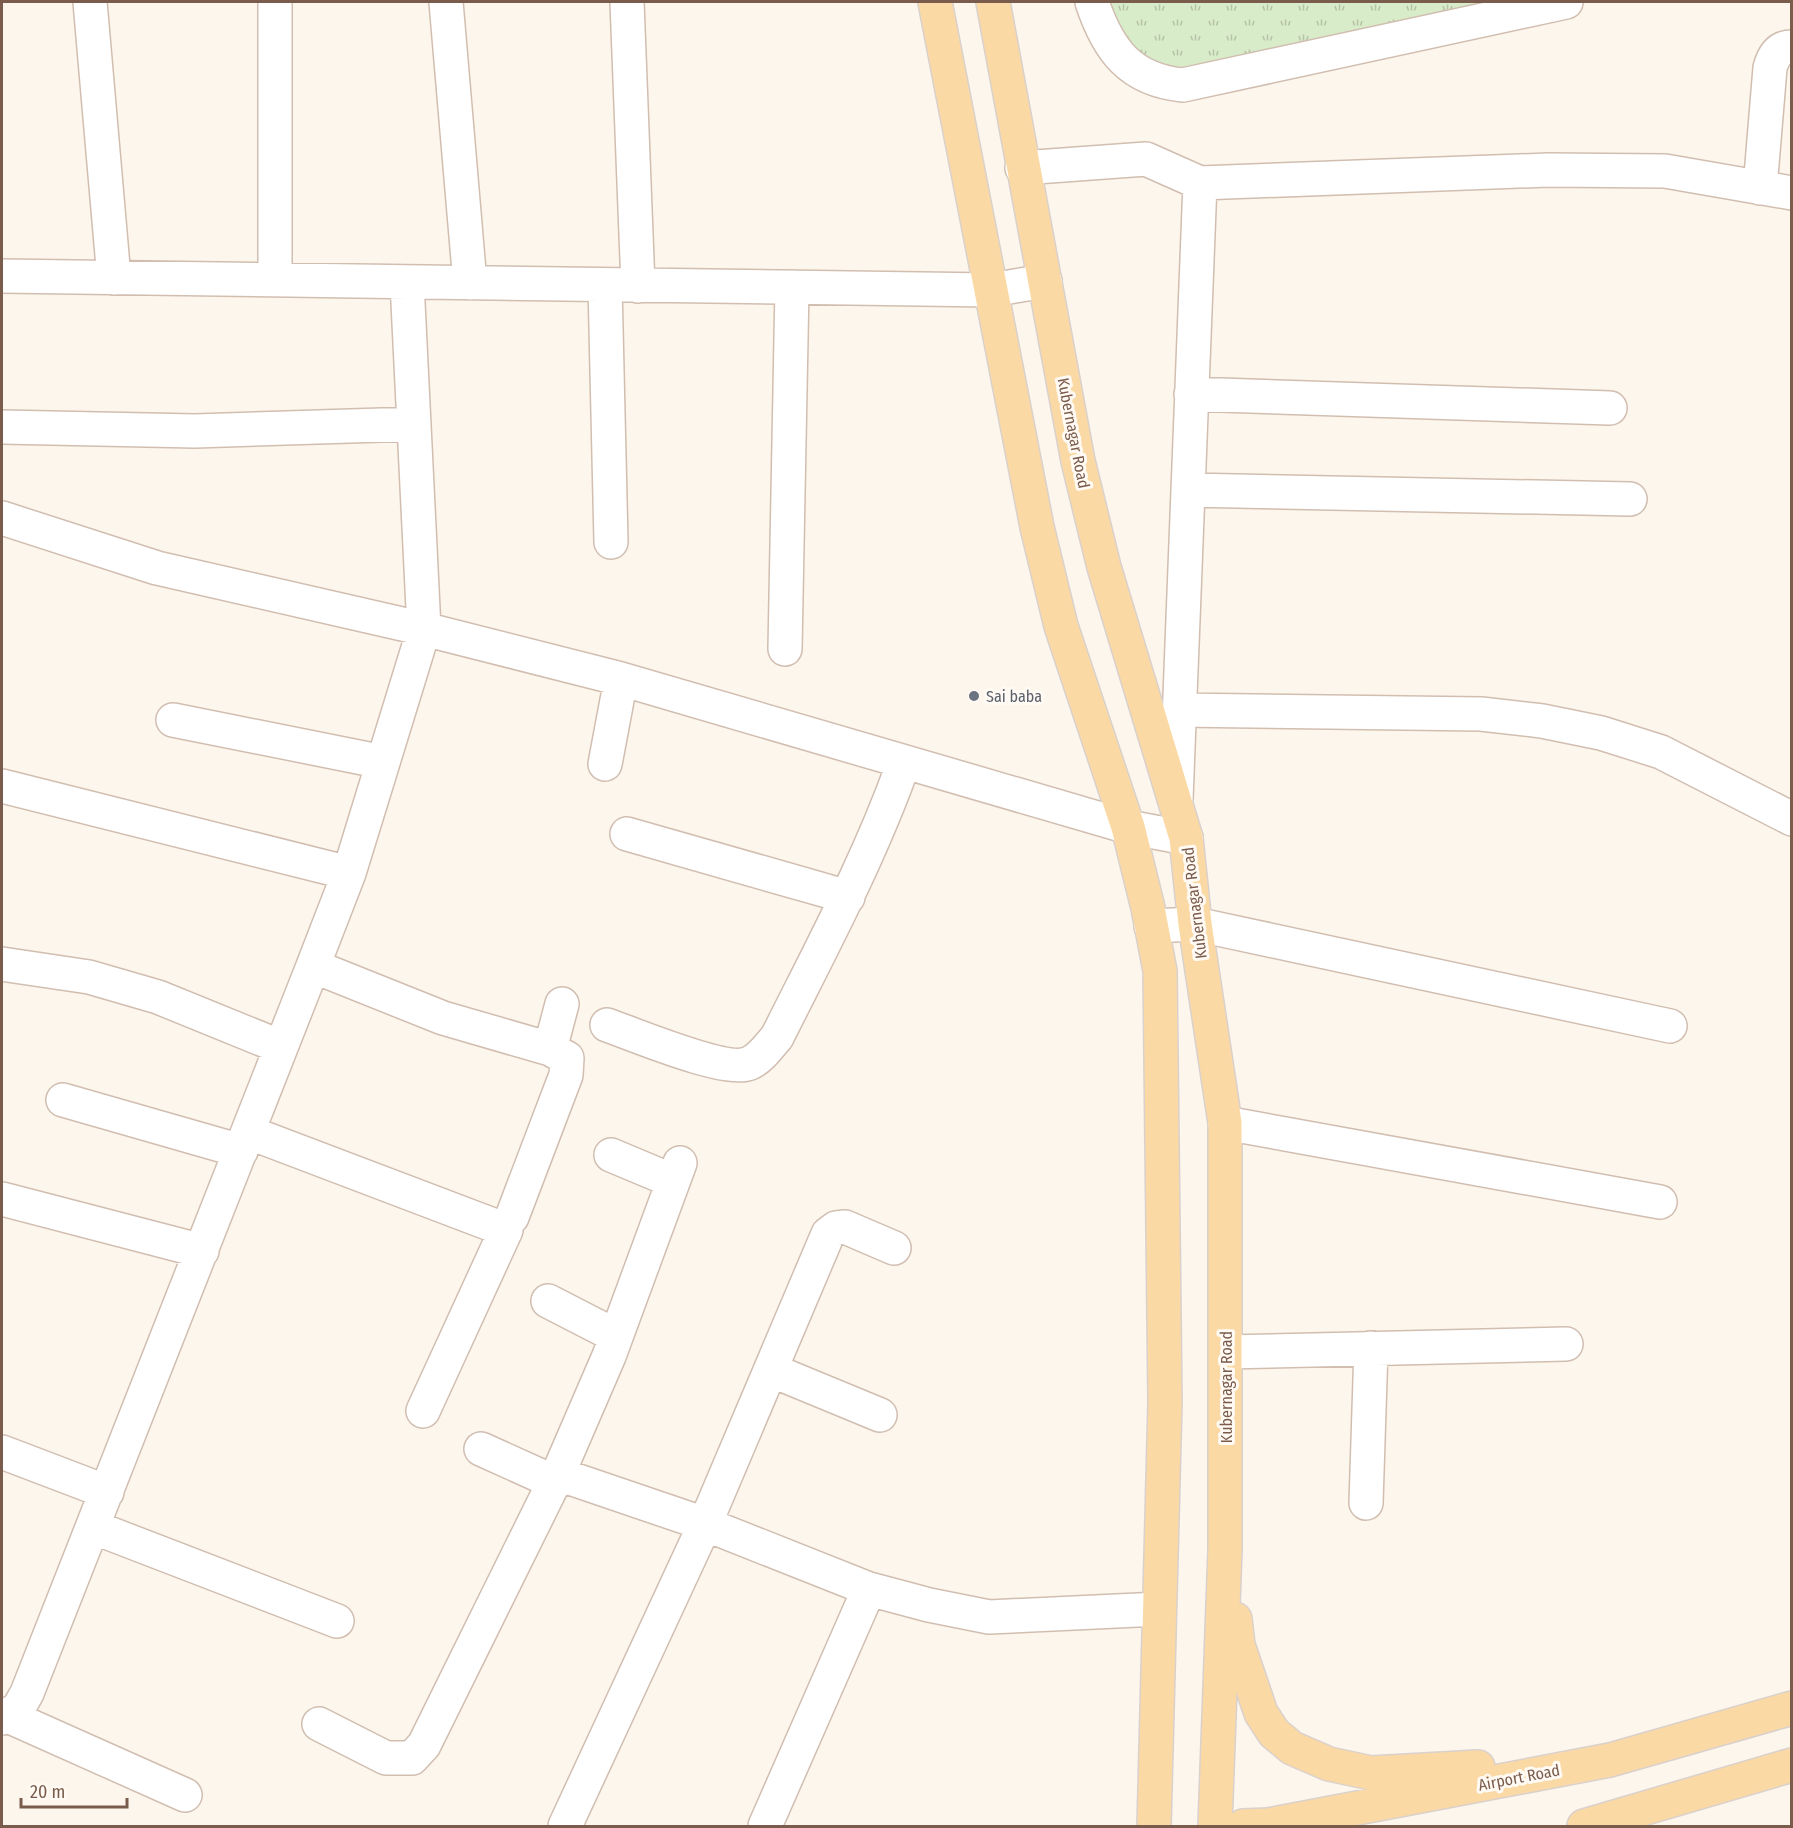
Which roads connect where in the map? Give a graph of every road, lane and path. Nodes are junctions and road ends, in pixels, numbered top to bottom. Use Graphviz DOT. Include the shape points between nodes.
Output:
graph roads {
  1 [pos="90,2"];
  2 [pos="275,2"];
  3 [pos="446,2"];
  4 [pos="627,2"];
  5 [pos="935,2"];
  6 [pos="993,2"];
  7 [pos="1092,2"];
  8 [pos="1566,2"];
  9 [pos="1791,47"];
  10 [pos="1022,168"];
  11 [pos="1200,183"];
  12 [pos="1760,188"];
  13 [pos="1791,193"];
  14 [pos="2,276"];
  15 [pos="114,278"];
  16 [pos="274,280"];
  17 [pos="1045,281"];
  18 [pos="407,282"];
  19 [pos="470,283"];
  20 [pos="605,285"];
  21 [pos="638,286"];
  22 [pos="792,287"];
  23 [pos="991,290"];
  24 [pos="1191,394"];
  25 [pos="1610,408"];
  26 [pos="414,424"];
  27 [pos="2,427"];
  28 [pos="1188,490"];
  29 [pos="1630,499"];
  30 [pos="2,518"];
  31 [pos="611,542"];
  32 [pos="424,629"];
  33 [pos="785,649"];
  34 [pos="621,679"];
  35 [pos="1179,710"];
  36 [pos="173,720"];
  37 [pos="383,762"];
  38 [pos="904,762"];
  39 [pos="605,764"];
  40 [pos="2,786"];
  41 [pos="1176,805"];
  42 [pos="1791,819"];
  43 [pos="1128,827"];
  44 [pos="627,834"];
  45 [pos="1186,838"];
  46 [pos="349,873"];
  47 [pos="848,897"];
  48 [pos="1195,924"];
  49 [pos="1151,926"];
  50 [pos="2,964"];
  51 [pos="313,966"];
  52 [pos="562,1004"];
  53 [pos="607,1024"];
  54 [pos="1670,1026"];
  55 [pos="282,1047"];
  56 [pos="550,1049"];
  57 [pos="63,1100"];
  58 [pos="1225,1124"];
  59 [pos="244,1141"];
  60 [pos="612,1155"];
  61 [pos="2,1199"];
  62 [pos="1660,1202"];
  63 [pos="512,1217"];
  64 [pos="894,1248"];
  65 [pos="202,1251"];
  66 [pos="548,1301"];
  67 [pos="616,1336"];
  68 [pos="1566,1344"];
  69 [pos="1371,1348"];
  70 [pos="1226,1352"];
  71 [pos="771,1370"];
  72 [pos="423,1411"];
  73 [pos="880,1414"];
  74 [pos="481,1449"];
  75 [pos="2,1452"];
  76 [pos="556,1478"];
  77 [pos="107,1492"];
  78 [pos="1366,1503"];
  79 [pos="705,1524"];
  80 [pos="93,1527"];
  81 [pos="1225,1549"];
  82 [pos="869,1589"];
  83 [pos="1159,1609"];
  84 [pos="337,1621"];
  85 [pos="1791,1708"];
  86 [pos="5,1717"];
  87 [pos="319,1724"];
  88 [pos="1610,1760"];
  89 [pos="1791,1765"];
  90 [pos="185,1795"];
  91 [pos="565,1826"];
  92 [pos="765,1827"];
  93 [pos="1154,1827"];
  94 [pos="1215,1827"];
  95 [pos="1243,1827"];
  96 [pos="1584,1827"];
  1 -- 15 [label="street"];
  2 -- 16 [label="street"];
  3 -- 19 [label="street"];
  4 -- 21 [label="street"];
  5 -- 23 [label="main road"];
  6 -- 10 [label="main road, Kubernagar Road"];
  7 -- 8 [label="street" via="1110,44 1122,60 1160,83 1183,85"];
  9 -- 12 [label="street" via="1779,51 1770,68"];
  10 -- 11 [label="street" via="1146,159"];
  10 -- 17 [label="main road, Kubernagar Road"];
  11 -- 12 [label="street" via="1548,170 1665,171"];
  11 -- 24 [label="street"];
  12 -- 13 [label="street"];
  14 -- 15 [label="street"];
  15 -- 16 [label="street"];
  16 -- 18 [label="street"];
  17 -- 23 [label="street"];
  17 -- 41 [label="main road, Kubernagar Road" via="1078,461 1101,556"];
  18 -- 19 [label="street"];
  18 -- 26 [label="street"];
  19 -- 20 [label="street"];
  20 -- 21 [label="street"];
  20 -- 31 [label="street"];
  21 -- 22 [label="street"];
  22 -- 23 [label="street"];
  22 -- 33 [label="street"];
  23 -- 43 [label="main road" via="1037,528 1061,626"];
  24 -- 25 [label="street"];
  24 -- 28 [label="street"];
  26 -- 27 [label="street" via="195,431"];
  26 -- 32 [label="street"];
  28 -- 29 [label="street"];
  28 -- 35 [label="street"];
  30 -- 32 [label="street" via="157,568"];
  32 -- 34 [label="street"];
  32 -- 37 [label="street"];
  34 -- 38 [label="street"];
  34 -- 39 [label="street"];
  35 -- 41 [label="street"];
  35 -- 42 [label="street" via="1481,714 1542,720 1602,733 1661,752"];
  36 -- 37 [label="street"];
  37 -- 46 [label="street"];
  38 -- 43 [label="street"];
  38 -- 47 [label="street"];
  40 -- 46 [label="street"];
  41 -- 45 [label="main road, Kubernagar Road"];
  43 -- 45 [label="street"];
  43 -- 49 [label="main road"];
  44 -- 47 [label="street"];
  45 -- 48 [label="main road, Kubernagar Road"];
  46 -- 51 [label="street"];
  47 -- 53 [label="street" via="777,1037 748,1064 718,1064"];
  48 -- 49 [label="street"];
  48 -- 54 [label="street"];
  48 -- 58 [label="main road, Kubernagar Road"];
  49 -- 83 [label="main road" via="1160,971 1165,1402"];
  50 -- 55 [label="street" via="89,977 158,997"];
  51 -- 55 [label="street"];
  51 -- 56 [label="street" via="443,1018"];
  52 -- 56 [label="street"];
  55 -- 59 [label="street"];
  56 -- 63 [label="street" via="567,1058 566,1075"];
  57 -- 59 [label="street"];
  58 -- 62 [label="street"];
  58 -- 70 [label="main road, Kubernagar Road"];
  59 -- 65 [label="street"];
  59 -- 72 [label="street" via="506,1230"];
  60 -- 67 [label="street" via="676,1172"];
  61 -- 65 [label="street"];
  64 -- 71 [label="street" via="844,1227 828,1234"];
  65 -- 77 [label="street"];
  66 -- 67 [label="street"];
  67 -- 76 [label="street"];
  68 -- 69 [label="street"];
  69 -- 70 [label="street"];
  69 -- 78 [label="street"];
  70 -- 81 [label="main road, Kubernagar Road"];
  71 -- 73 [label="street"];
  71 -- 79 [label="street"];
  74 -- 76 [label="street"];
  75 -- 77 [label="street"];
  76 -- 79 [label="street"];
  76 -- 87 [label="street" via="418,1753 401,1760 386,1758"];
  77 -- 80 [label="street"];
  79 -- 82 [label="street"];
  79 -- 91 [label="street"];
  80 -- 84 [label="street"];
  80 -- 86 [label="street" via="27,1693 18,1709"];
  81 -- 88 [label="main road" via="1238,1645 1261,1713 1274,1733 1292,1748 1329,1764 1371,1773"];
  81 -- 94 [label="main road, Kubernagar Road"];
  82 -- 83 [label="street" via="989,1617"];
  82 -- 92 [label="street"];
  83 -- 93 [label="main road"];
  85 -- 88 [label="main road, Airport Road"];
  86 -- 90 [label="street"];
  88 -- 95 [label="main road, Airport Road"];
  89 -- 96 [label="main road"];
}
